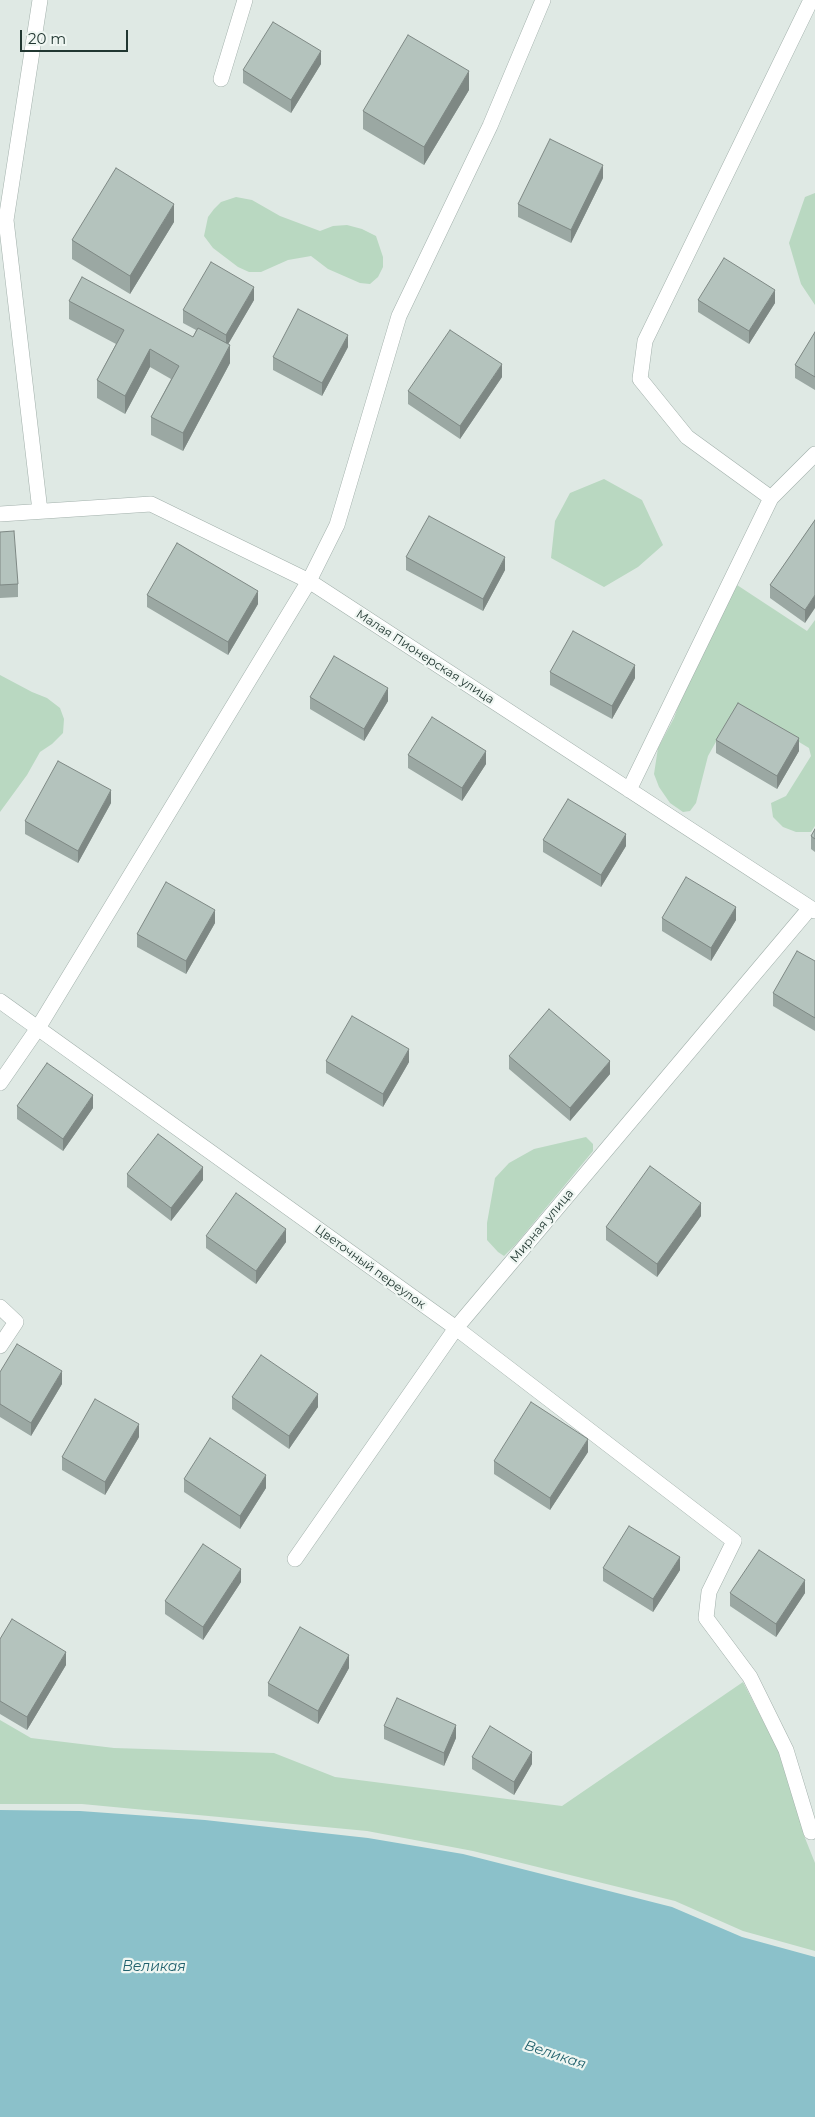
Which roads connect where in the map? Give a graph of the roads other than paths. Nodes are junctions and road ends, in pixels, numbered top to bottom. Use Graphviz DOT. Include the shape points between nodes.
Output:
graph roads {
  1 [pos="40,0"];
  2 [pos="245,0"];
  3 [pos="543,0"];
  4 [pos="811,0"];
  5 [pos="221,79"];
  6 [pos="815,454"];
  7 [pos="771,498"];
  8 [pos="40,511"];
  9 [pos="0,514"];
  10 [pos="309,581"];
  11 [pos="629,790"];
  12 [pos="813,909"];
  13 [pos="0,1002"];
  14 [pos="38,1028"];
  15 [pos="0,1083"];
  16 [pos="0,1307"];
  17 [pos="456,1328"];
  18 [pos="0,1346"];
  19 [pos="294,1559"];
  20 [pos="814,1832"];
  1 -- 8 [label="street" via="6,220"];
  2 -- 5 [label="street"];
  3 -- 10 [label="street" via="490,126 399,316 337,525"];
  4 -- 7 [label="street" via="644,341 640,379 687,438"];
  6 -- 7 [label="street"];
  7 -- 11 [label="street"];
  8 -- 9 [label="street, Малая Пионерская улица"];
  8 -- 10 [label="street, Малая Пионерская улица" via="151,504"];
  10 -- 11 [label="street, Малая Пионерская улица"];
  10 -- 14 [label="street"];
  11 -- 12 [label="street, Малая Пионерская улица"];
  12 -- 17 [label="street, Мирная улица"];
  13 -- 14 [label="street, Цветочный переулок"];
  14 -- 15 [label="street"];
  14 -- 17 [label="street, Цветочный переулок"];
  16 -- 18 [label="street" via="16,1322"];
  17 -- 19 [label="street, Мирная улица"];
  17 -- 20 [label="street, Цветочный переулок" via="734,1541 709,1592 706,1618 750,1677 786,1750"];
}
